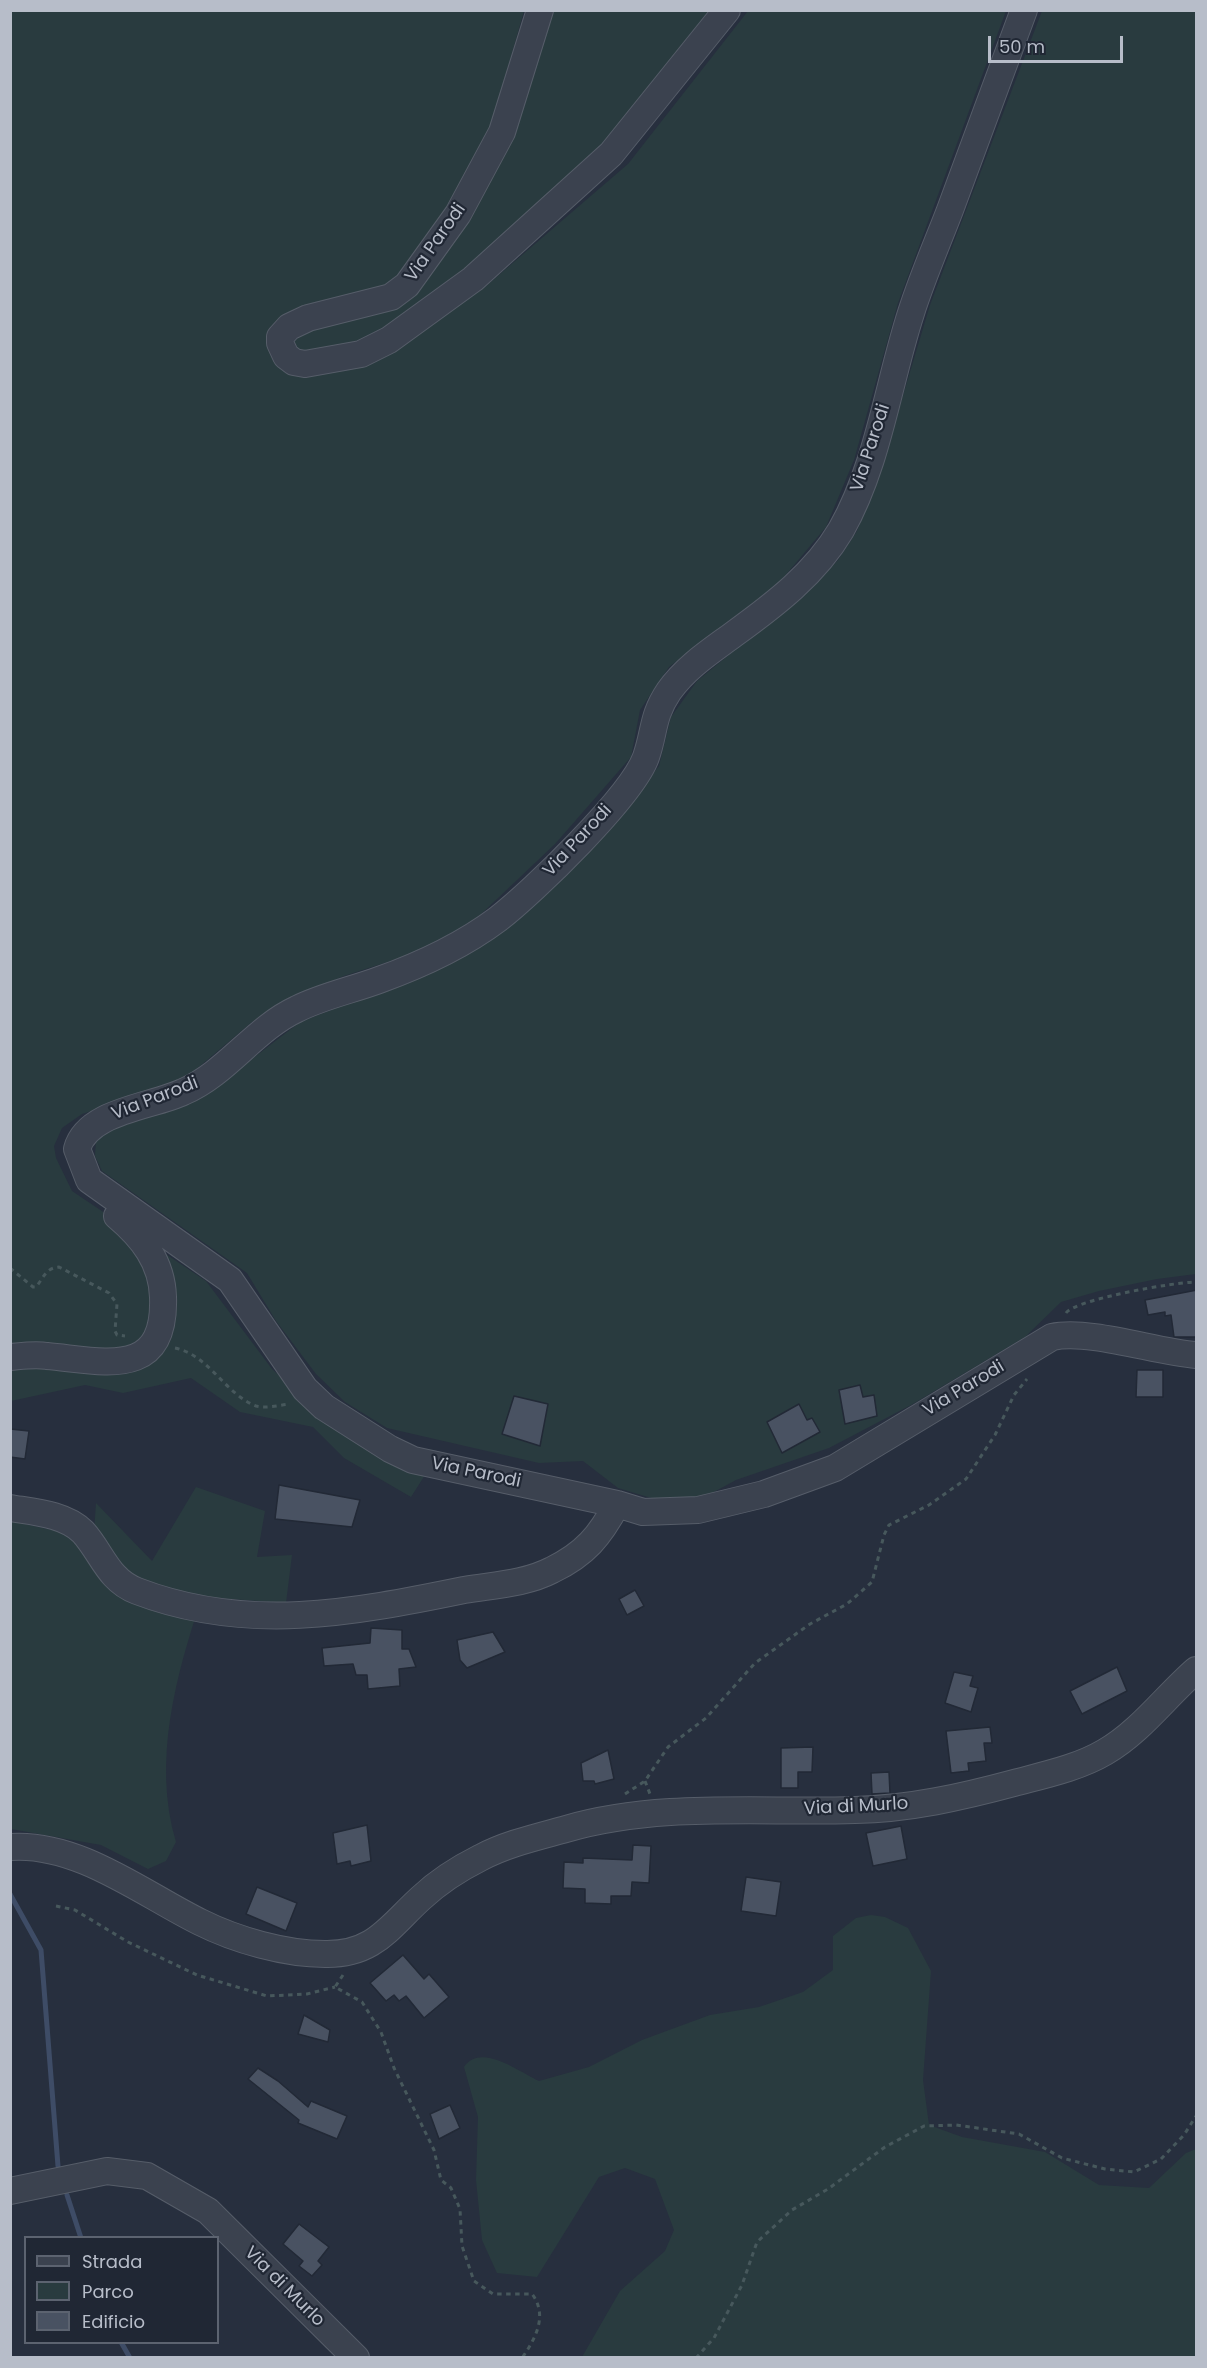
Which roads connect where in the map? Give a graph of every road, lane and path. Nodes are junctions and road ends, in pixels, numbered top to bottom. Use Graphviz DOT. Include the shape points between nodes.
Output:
graph roads {
  1 [pos="540,10"];
  2 [pos="727,10"];
  3 [pos="1024,10"];
  4 [pos="89,1180"];
  5 [pos="1197,1282"];
  6 [pos="1061,1335"];
  7 [pos="1197,1355"];
  8 [pos="10,1357"];
  9 [pos="1028,1378"];
  10 [pos="617,1504"];
  11 [pos="10,1508"];
  12 [pos="1197,1670"];
  13 [pos="618,1799"];
  14 [pos="10,1847"];
  15 [pos="56,1906"];
  16 [pos="363,1948"];
  17 [pos="335,1987"];
  18 [pos="1197,2116"];
  19 [pos="10,2191"];
  20 [pos="356,2358"];
  21 [pos="522,2358"];
  22 [pos="696,2358"];
  1 -- 2 [label="street, Via Parodi" via="502,132 458,214 407,285 391,297 327,312 289,327 280,343 294,362 361,354 389,340 473,279 611,154"];
  3 -- 4 [label="street, Via Parodi" via="911,312 861,484 841,530 815,566 783,597 683,675 659,707 646,758 628,785 597,823 497,919 440,956 294,1010 185,1092 104,1119 86,1130 77,1149"];
  4 -- 8 [label="street" via="95,1198 135,1232 157,1266 164,1309 159,1337 128,1360 93,1363 48,1356"];
  4 -- 10 [label="street, Via Parodi" via="220,1270 305,1389 362,1432 413,1460"];
  5 -- 6 [label="path" via="1178,1282 1086,1302 1068,1310 1062,1320"];
  6 -- 7 [label="street"];
  6 -- 10 [label="street, Via Parodi" via="1038,1344 836,1468 764,1494 698,1510 643,1512"];
  9 -- 13 [label="path" via="1014,1395 995,1435 966,1479 929,1505 889,1525 872,1582 848,1604 810,1624 755,1663 706,1718 669,1747 645,1781"];
  10 -- 11 [label="street" via="602,1533 581,1553 527,1580 282,1617 199,1611 134,1589 112,1576 82,1531 44,1513"];
  12 -- 16 [label="street, Via di Murlo" via="1108,1751 1052,1773 958,1798 857,1810 680,1811 588,1822 481,1857 431,1889 400,1920"];
  14 -- 16 [label="street" via="44,1849 78,1859 202,1923 243,1939 303,1953 344,1954"];
  15 -- 17 [label="path" via="75,1910 128,1942 197,1975 267,1996 307,1994"];
  16 -- 17 [label="path"];
  17 -- 21 [label="path" via="362,2002 381,2032 434,2150 441,2180 451,2188 460,2209 462,2246 474,2281 493,2294 532,2295 540,2305 539,2322"];
  18 -- 22 [label="path" via="1161,2159 1134,2172 1062,2158 1019,2134 956,2125 924,2126 885,2147 792,2210 757,2242 737,2296 714,2338"];
  19 -- 20 [label="street, Via di Murlo" via="107,2171 147,2176 208,2211"];
}
